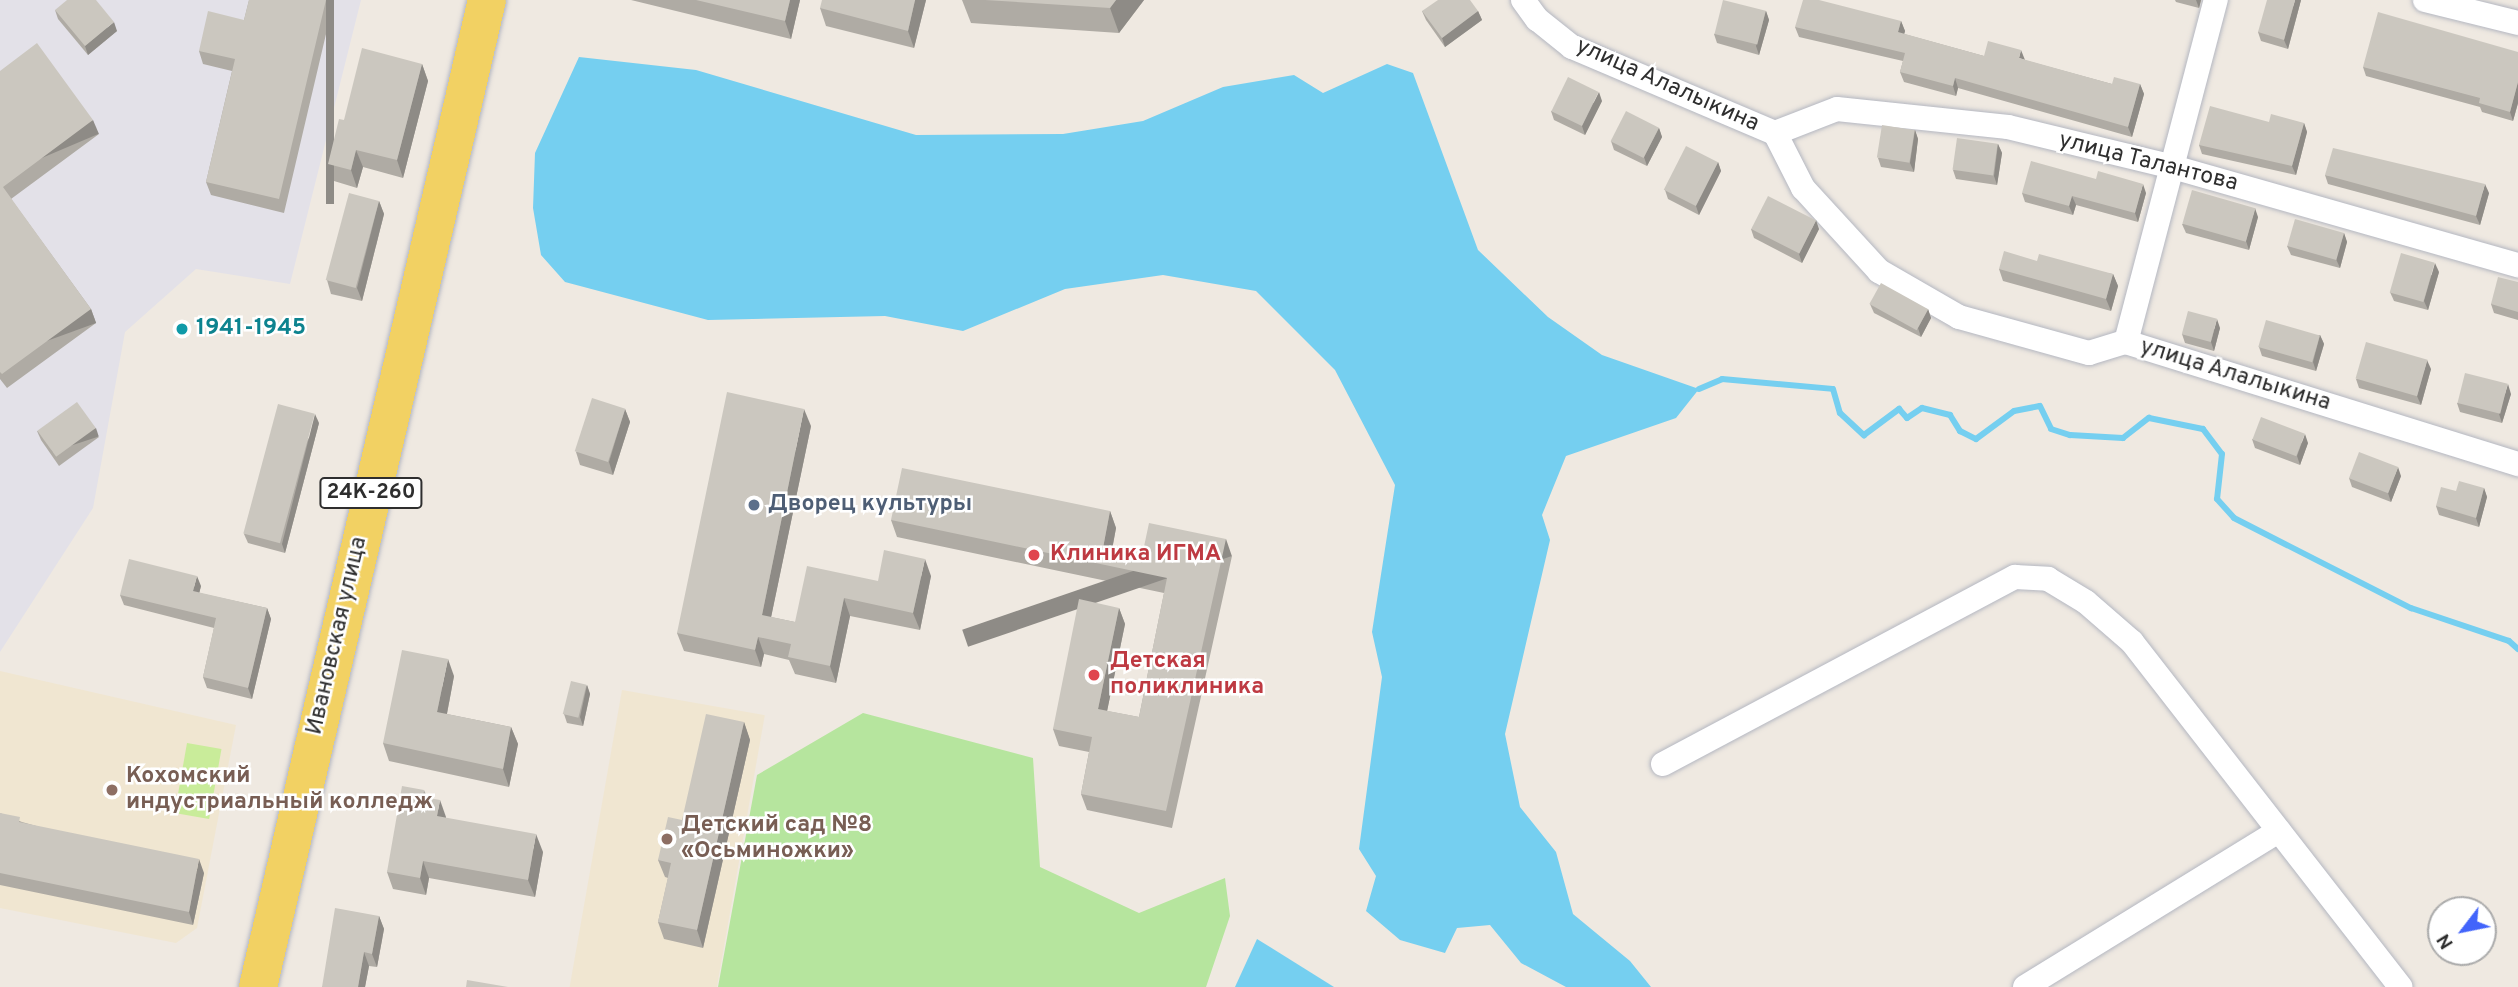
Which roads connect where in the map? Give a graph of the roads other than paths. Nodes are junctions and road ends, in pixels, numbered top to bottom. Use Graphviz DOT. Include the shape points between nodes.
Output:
graph roads {
  1 [pos="487,0"];
  2 [pos="1523,0"];
  3 [pos="2216,0"];
  4 [pos="2426,0"];
  5 [pos="2518,23"];
  6 [pos="1775,133"];
  7 [pos="2173,167"];
  8 [pos="2518,265"];
  9 [pos="2126,342"];
  10 [pos="2518,464"];
  11 [pos="1663,764"];
  12 [pos="2278,831"];
  13 [pos="258,987"];
  14 [pos="2025,987"];
  15 [pos="2400,987"];
  1 -- 13 [label="main road, Ивановская улица / 24К-260"];
  2 -- 6 [label="street, улица Алалыкина" via="1537,19 1572,47"];
  3 -- 7 [label="street"];
  4 -- 5 [label="street"];
  6 -- 7 [label="street, улица Талантова" via="1837,110 2008,127"];
  6 -- 9 [label="street, улица Алалыкина" via="1803,188 1879,271 1958,317 2089,353"];
  7 -- 8 [label="street, улица Талантова"];
  7 -- 9 [label="street"];
  9 -- 10 [label="street, улица Алалыкина"];
  11 -- 12 [label="street" via="2015,577 2048,579 2086,602 2132,642"];
  12 -- 14 [label="street"];
  12 -- 15 [label="street"];
}
